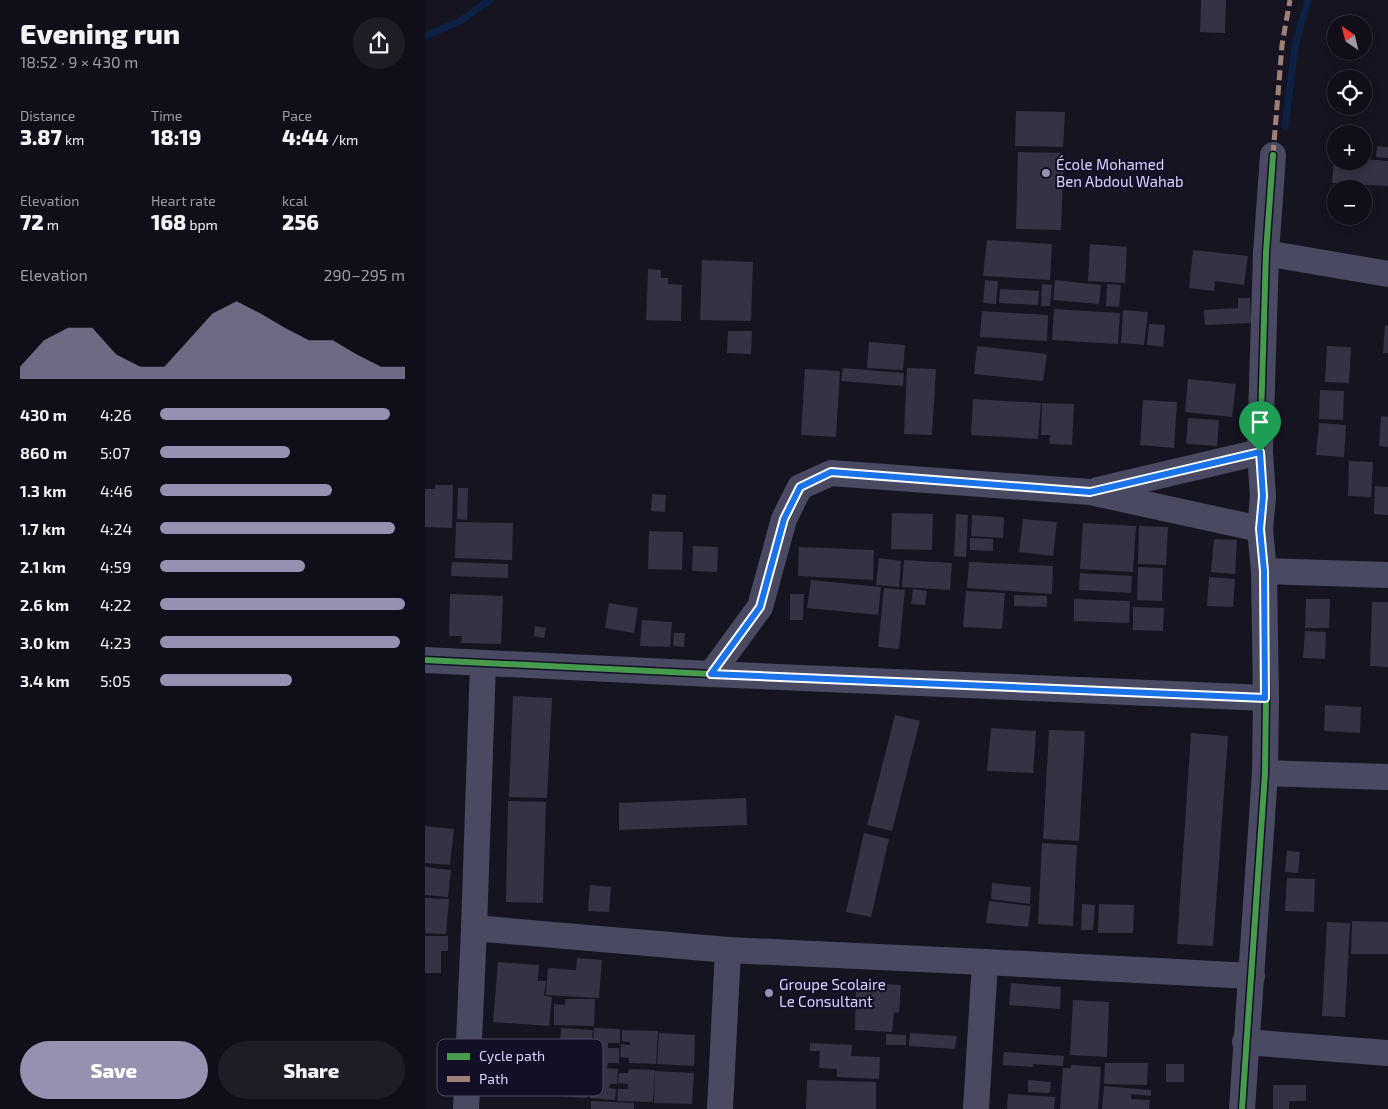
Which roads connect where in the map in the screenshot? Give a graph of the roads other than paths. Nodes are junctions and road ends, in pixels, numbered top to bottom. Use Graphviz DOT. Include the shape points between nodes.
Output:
graph roads {
  1 [pos="1273,155"];
  2 [pos="1266,253"];
  3 [pos="1388,274"];
  4 [pos="1260,452"];
  5 [pos="1090,492"];
  6 [pos="1260,529"];
  7 [pos="1264,571"];
  8 [pos="1388,576"];
  9 [pos="425,660"];
  10 [pos="483,663"];
  11 [pos="711,674"];
  12 [pos="1265,698"];
  13 [pos="1265,773"];
  14 [pos="1388,777"];
  15 [pos="474,928"];
  16 [pos="728,950"];
  17 [pos="985,962"];
  18 [pos="1252,976"];
  19 [pos="468,1039"];
  20 [pos="1245,1042"];
  21 [pos="1388,1053"];
  22 [pos="466,1096"];
  23 [pos="465,1109"];
  24 [pos="720,1109"];
  25 [pos="977,1109"];
  26 [pos="1241,1109"];
  1 -- 2 [label="street"];
  2 -- 3 [label="street"];
  2 -- 4 [label="street"];
  4 -- 5 [label="street"];
  4 -- 6 [label="street" via="1263,496"];
  5 -- 6 [label="street"];
  5 -- 11 [label="street" via="831,472 800,487 784,519 760,607"];
  6 -- 7 [label="street"];
  7 -- 8 [label="street"];
  7 -- 12 [label="street"];
  9 -- 10 [label="street"];
  10 -- 11 [label="street"];
  10 -- 15 [label="street"];
  11 -- 12 [label="street"];
  12 -- 13 [label="street"];
  13 -- 14 [label="street"];
  13 -- 18 [label="street"];
  15 -- 16 [label="street"];
  15 -- 19 [label="street"];
  16 -- 17 [label="street"];
  16 -- 24 [label="street"];
  17 -- 18 [label="street"];
  17 -- 25 [label="street"];
  18 -- 20 [label="street"];
  20 -- 21 [label="street"];
  20 -- 26 [label="street"];
  22 -- 23 [label="street"];
}
